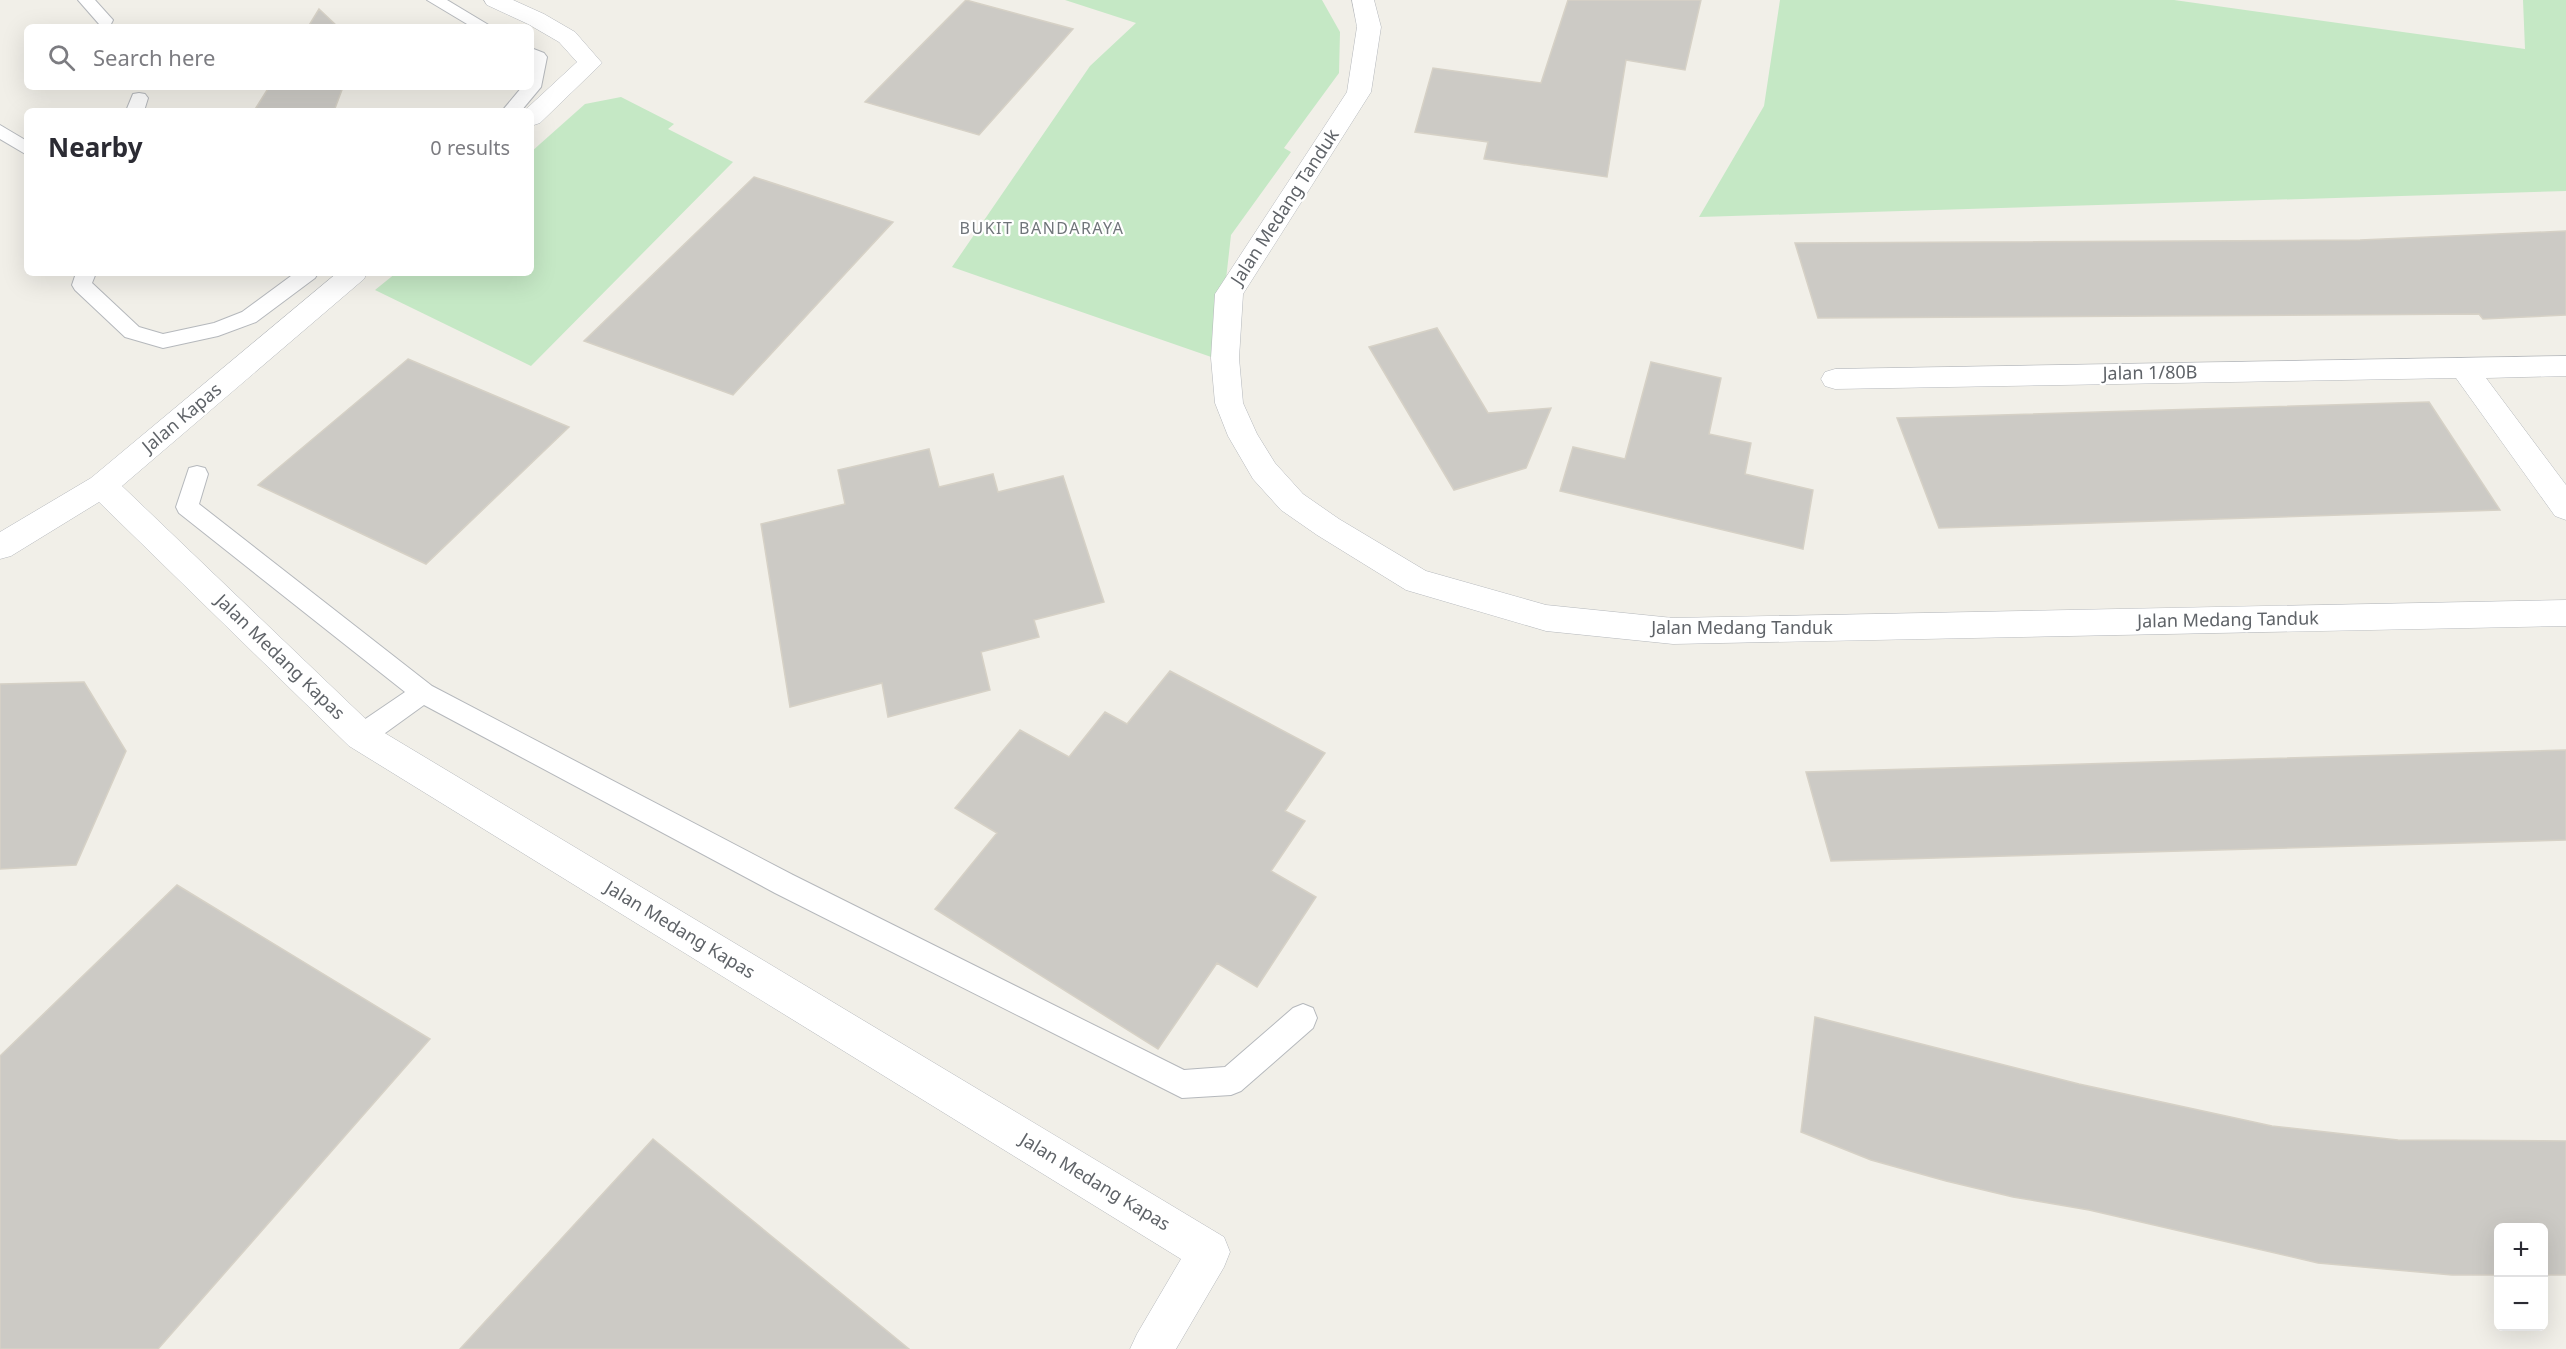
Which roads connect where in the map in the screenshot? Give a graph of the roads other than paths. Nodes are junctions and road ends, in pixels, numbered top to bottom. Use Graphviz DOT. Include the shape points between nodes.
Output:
graph roads {
  1 [pos="86,0"];
  2 [pos="435,0"];
  3 [pos="495,0"];
  4 [pos="1363,0"];
  5 [pos="105,21"];
  6 [pos="479,24"];
  7 [pos="534,55"];
  8 [pos="534,77"];
  9 [pos="529,90"];
  10 [pos="514,108"];
  11 [pos="534,115"];
  12 [pos="0,131"];
  13 [pos="24,147"];
  14 [pos="85,276"];
  15 [pos="304,276"];
  16 [pos="350,276"];
  17 [pos="249,317"];
  18 [pos="287,329"];
  19 [pos="2566,366"];
  20 [pos="2464,368"];
  21 [pos="1836,379"];
  22 [pos="197,474"];
  23 [pos="102,486"];
  24 [pos="2566,508"];
  25 [pos="0,547"];
  26 [pos="2566,613"];
  27 [pos="423,693"];
  28 [pos="361,736"];
  29 [pos="1303,1018"];
  30 [pos="1152,1349"];
  1 -- 5 [label="lane"];
  2 -- 6 [label="lane"];
  3 -- 11 [label="street" via="567,37 590,63"];
  4 -- 26 [label="street, Jalan Medang Tanduk" via="1369,27 1359,92 1229,294 1225,358 1229,404 1264,471 1292,502 1417,581 1546,618 1672,631"];
  7 -- 8 [label="lane" via="538,57"];
  9 -- 10 [label="lane"];
  12 -- 13 [label="lane"];
  14 -- 17 [label="lane" via="82,285 132,332 163,341 219,329"];
  15 -- 17 [label="lane"];
  16 -- 18 [label="street, Jalan Kapas"];
  17 -- 18 [label="lane"];
  18 -- 23 [label="street, Jalan Kapas"];
  19 -- 20 [label="street, Jalan 1/80B"];
  20 -- 21 [label="street, Jalan 1/80B"];
  20 -- 24 [label="street"];
  22 -- 27 [label="lane" via="188,507"];
  23 -- 25 [label="street, Jalan Kapas"];
  23 -- 28 [label="street, Jalan Medang Kapas"];
  27 -- 28 [label="lane"];
  27 -- 29 [label="lane" via="784,884 1182,1084 1231,1081"];
  28 -- 30 [label="street, Jalan Medang Kapas" via="1209,1252"];
}
